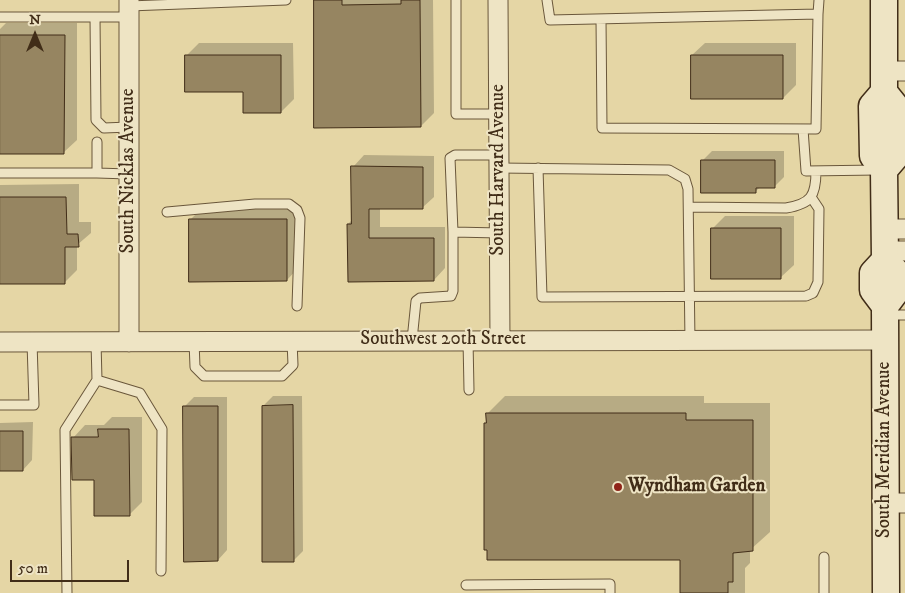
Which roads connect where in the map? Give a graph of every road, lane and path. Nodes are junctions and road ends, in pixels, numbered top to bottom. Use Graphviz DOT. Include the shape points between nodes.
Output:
graph roads {
  1 [pos="286,0"];
  2 [pos="456,0"];
  3 [pos="498,0"];
  4 [pos="547,0"];
  5 [pos="819,0"];
  6 [pos="884,0"];
  7 [pos="129,8"];
  8 [pos="818,14"];
  9 [pos="0,17"];
  10 [pos="95,17"];
  11 [pos="601,19"];
  12 [pos="891,78"];
  13 [pos="499,114"];
  14 [pos="129,127"];
  15 [pos="803,129"];
  16 [pos="97,142"];
  17 [pos="499,162"];
  18 [pos="538,168"];
  19 [pos="884,170"];
  20 [pos="816,171"];
  21 [pos="0,173"];
  22 [pos="97,173"];
  23 [pos="129,174"];
  24 [pos="811,197"];
  25 [pos="689,207"];
  26 [pos="167,212"];
  27 [pos="454,232"];
  28 [pos="500,233"];
  29 [pos="893,244"];
  30 [pos="690,296"];
  31 [pos="297,306"];
  32 [pos="892,312"];
  33 [pos="412,340"];
  34 [pos="468,340"];
  35 [pos="500,340"];
  36 [pos="885,340"];
  37 [pos="194,341"];
  38 [pos="292,341"];
  39 [pos="0,342"];
  40 [pos="32,342"];
  41 [pos="96,342"];
  42 [pos="129,342"];
  43 [pos="690,342"];
  44 [pos="97,380"];
  45 [pos="468,390"];
  46 [pos="0,405"];
  47 [pos="895,503"];
  48 [pos="824,557"];
  49 [pos="161,571"];
  50 [pos="466,585"];
  51 [pos="67,593"];
  52 [pos="610,593"];
  53 [pos="824,593"];
  54 [pos="886,593"];
  1 -- 7 [label="lane"];
  2 -- 13 [label="lane" via="456,114"];
  3 -- 13 [label="street, South Harvard Avenue"];
  4 -- 11 [label="lane" via="550,20"];
  5 -- 8 [label="lane"];
  6 -- 12 [label="main road, South Meridian Avenue"];
  7 -- 10 [label="lane"];
  7 -- 14 [label="street, South Nicklas Avenue"];
  8 -- 11 [label="lane"];
  8 -- 15 [label="lane" via="816,129"];
  9 -- 10 [label="lane"];
  10 -- 14 [label="lane" via="96,120 104,128"];
  11 -- 15 [label="lane" via="602,128"];
  12 -- 19 [label="main road, South Meridian Avenue" via="872,106 873,156"];
  13 -- 17 [label="street, South Harvard Avenue"];
  14 -- 23 [label="street, South Nicklas Avenue"];
  15 -- 20 [label="lane" via="806,171"];
  16 -- 22 [label="lane"];
  17 -- 18 [label="lane"];
  17 -- 27 [label="lane" via="450,158"];
  17 -- 28 [label="street, South Harvard Avenue"];
  18 -- 25 [label="lane" via="669,170 685,179"];
  18 -- 30 [label="lane" via="542,297"];
  19 -- 20 [label="lane"];
  19 -- 29 [label="main road, South Meridian Avenue"];
  20 -- 24 [label="lane"];
  21 -- 22 [label="lane"];
  22 -- 23 [label="lane"];
  23 -- 42 [label="street, South Nicklas Avenue"];
  24 -- 25 [label="lane" via="800,206 786,208"];
  24 -- 30 [label="lane" via="819,209 818,282 813,293 794,296"];
  25 -- 30 [label="lane"];
  26 -- 31 [label="lane" via="255,204 288,204 297,210 300,218"];
  27 -- 28 [label="lane"];
  27 -- 33 [label="lane" via="453,291 451,296 416,301"];
  28 -- 35 [label="street, South Harvard Avenue"];
  29 -- 32 [label="main road, South Meridian Avenue" via="873,273 873,290"];
  30 -- 43 [label="lane"];
  32 -- 36 [label="main road, South Meridian Avenue"];
  33 -- 34 [label="street, Southwest 20th Street"];
  33 -- 38 [label="street, Southwest 20th Street"];
  34 -- 35 [label="street, Southwest 20th Street"];
  34 -- 45 [label="lane"];
  35 -- 43 [label="street, Southwest 20th Street"];
  36 -- 43 [label="street, Southwest 20th Street"];
  36 -- 47 [label="main road, South Meridian Avenue"];
  37 -- 38 [label="street, Southwest 20th Street"];
  37 -- 38 [label="lane" via="195,367 204,376 282,376 293,365"];
  37 -- 42 [label="street, Southwest 20th Street"];
  39 -- 40 [label="street, Southwest 20th Street"];
  40 -- 41 [label="street, Southwest 20th Street"];
  40 -- 46 [label="lane" via="34,405"];
  41 -- 42 [label="street, Southwest 20th Street"];
  41 -- 44 [label="lane"];
  44 -- 49 [label="lane" via="140,393 162,429"];
  44 -- 51 [label="lane" via="65,430"];
  47 -- 54 [label="main road, South Meridian Avenue"];
  48 -- 53 [label="lane"];
  50 -- 52 [label="lane" via="610,584"];
}
